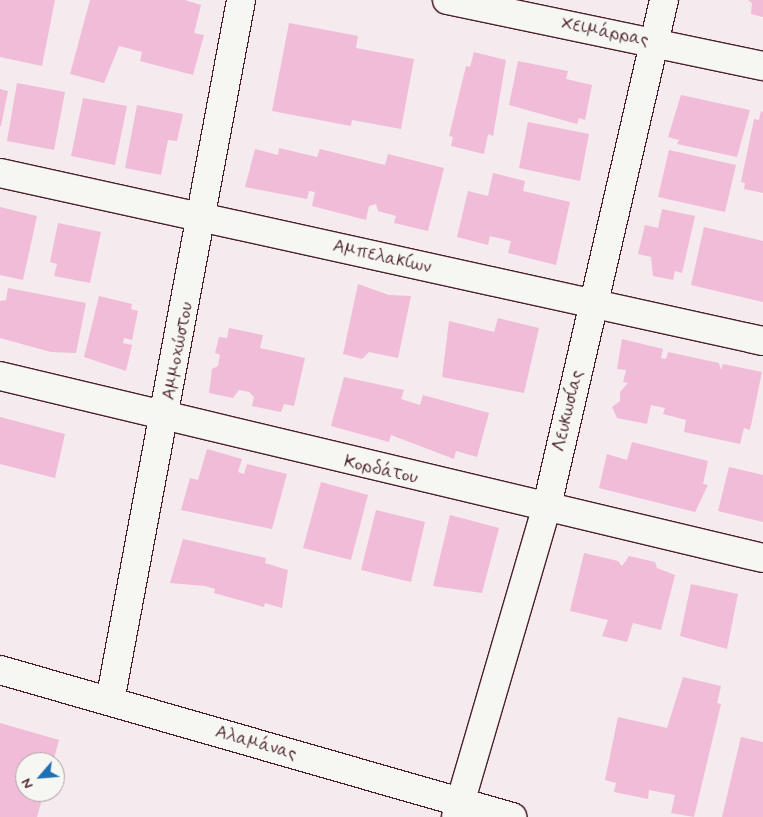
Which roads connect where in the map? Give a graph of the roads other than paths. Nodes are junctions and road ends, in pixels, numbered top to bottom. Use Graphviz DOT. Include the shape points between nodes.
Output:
graph roads {
  1 [pos="241,0"];
  2 [pos="447,0"];
  3 [pos="664,0"];
  4 [pos="655,42"];
  5 [pos="763,66"];
  6 [pos="0,172"];
  7 [pos="204,216"];
  8 [pos="592,305"];
  9 [pos="763,341"];
  10 [pos="0,376"];
  11 [pos="164,418"];
  12 [pos="546,510"];
  13 [pos="763,558"];
  14 [pos="0,670"];
  15 [pos="110,701"];
  16 [pos="459,810"];
  17 [pos="512,817"];
  1 -- 7 [label="street, Αμμοχώστου"];
  2 -- 4 [label="street, Χειμάρρας"];
  3 -- 4 [label="street, Λευκωσίας"];
  4 -- 5 [label="street, Χειμάρρας"];
  4 -- 8 [label="street, Λευκωσίας"];
  6 -- 7 [label="street, Αμπελακίων"];
  7 -- 8 [label="street, Αμπελακίων"];
  7 -- 11 [label="street, Αμμοχώστου"];
  8 -- 9 [label="street, Αμπελακίων"];
  8 -- 12 [label="street, Λευκωσίας"];
  10 -- 11 [label="street, Κορδάτου"];
  11 -- 12 [label="street, Κορδάτου"];
  11 -- 15 [label="street, Αμμοχώστου"];
  12 -- 13 [label="street, Κορδάτου"];
  12 -- 16 [label="street, Λευκωσίας"];
  14 -- 15 [label="street, Αλαμάνας"];
  15 -- 16 [label="street, Αλαμάνας"];
  16 -- 17 [label="street, Αλαμάνας"];
}
